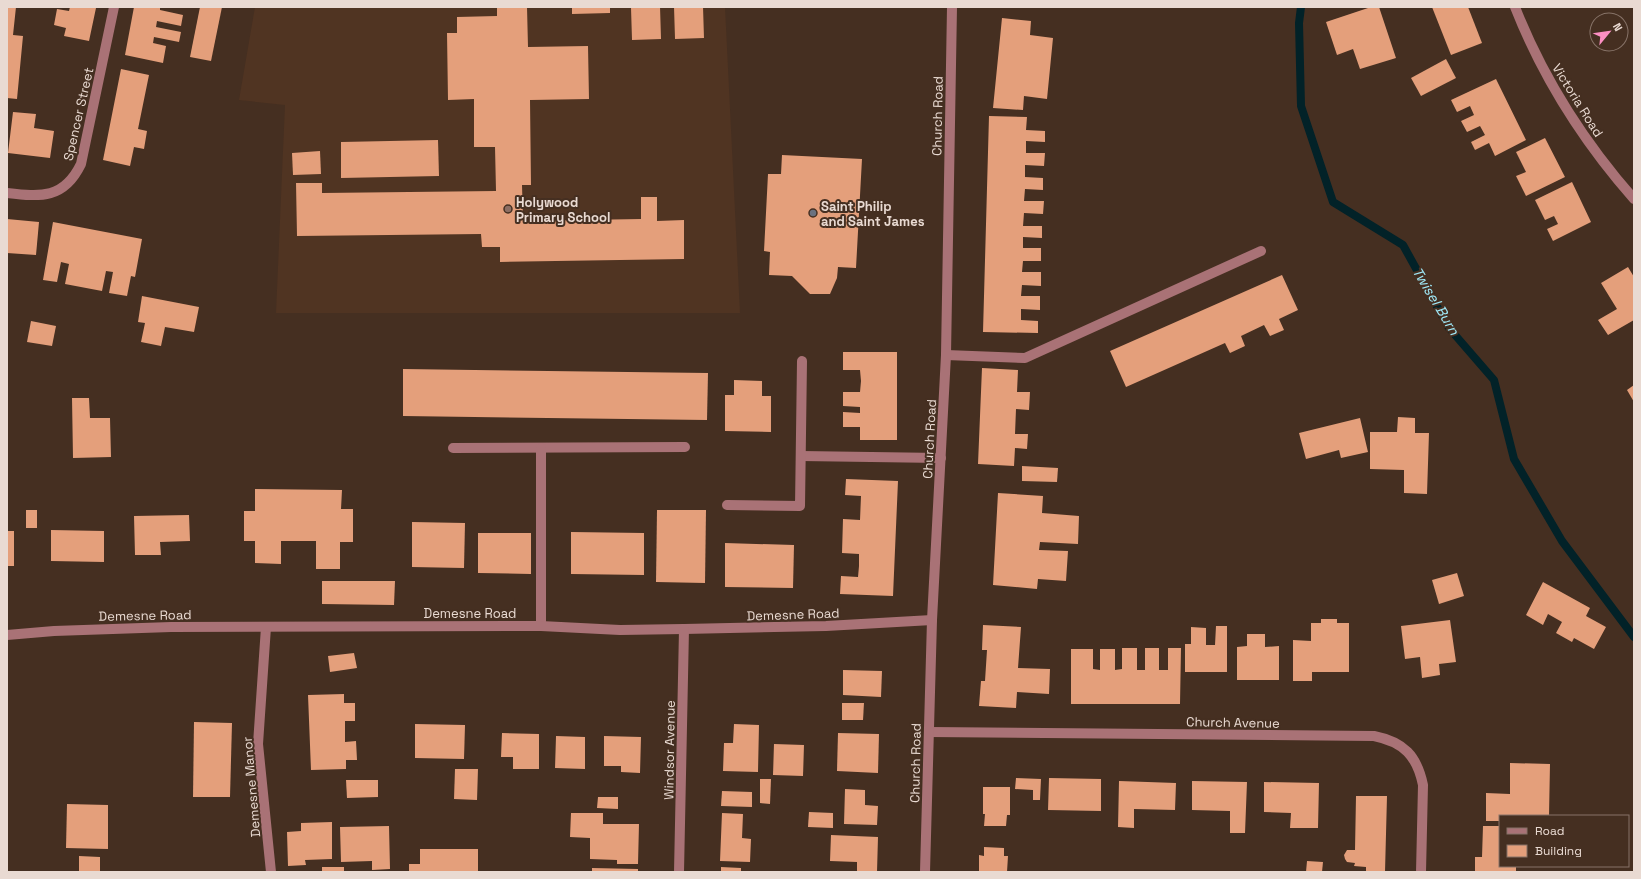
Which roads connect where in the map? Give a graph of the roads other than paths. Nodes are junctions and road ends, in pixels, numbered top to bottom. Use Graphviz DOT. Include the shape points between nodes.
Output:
graph roads {
  1 [pos="114,7"];
  2 [pos="952,7"];
  3 [pos="1515,7"];
  4 [pos="7,193"];
  5 [pos="1634,199"];
  6 [pos="1261,251"];
  7 [pos="946,355"];
  8 [pos="802,361"];
  9 [pos="685,447"];
  10 [pos="453,448"];
  11 [pos="541,448"];
  12 [pos="801,456"];
  13 [pos="941,458"];
  14 [pos="726,505"];
  15 [pos="932,620"];
  16 [pos="542,626"];
  17 [pos="266,627"];
  18 [pos="684,629"];
  19 [pos="7,636"];
  20 [pos="929,732"];
  21 [pos="271,872"];
  22 [pos="679,872"];
  23 [pos="925,872"];
  24 [pos="1421,872"];
  1 -- 4 [label="street, Spencer Street" via="81,164 76,175 68,184 50,194"];
  2 -- 7 [label="street, Church Road"];
  3 -- 5 [label="street, Victoria Road" via="1532,49 1564,106 1588,142"];
  6 -- 7 [label="street" via="1025,358"];
  7 -- 13 [label="street, Church Road"];
  8 -- 12 [label="street"];
  9 -- 11 [label="street"];
  10 -- 11 [label="street"];
  11 -- 16 [label="street"];
  12 -- 13 [label="street"];
  12 -- 14 [label="street" via="800,506"];
  13 -- 15 [label="street, Church Road"];
  15 -- 18 [label="street, Demesne Road" via="826,626"];
  15 -- 20 [label="street, Church Road"];
  16 -- 17 [label="street, Demesne Road"];
  16 -- 18 [label="street, Demesne Road" via="620,630"];
  17 -- 19 [label="street, Demesne Road" via="163,627 54,631"];
  17 -- 21 [label="street, Demesne Manor" via="258,744"];
  18 -- 22 [label="street, Windsor Avenue"];
  20 -- 23 [label="street, Church Road"];
  20 -- 24 [label="street, Church Avenue" via="1374,736 1386,739 1406,750 1421,772 1424,785"];
}
